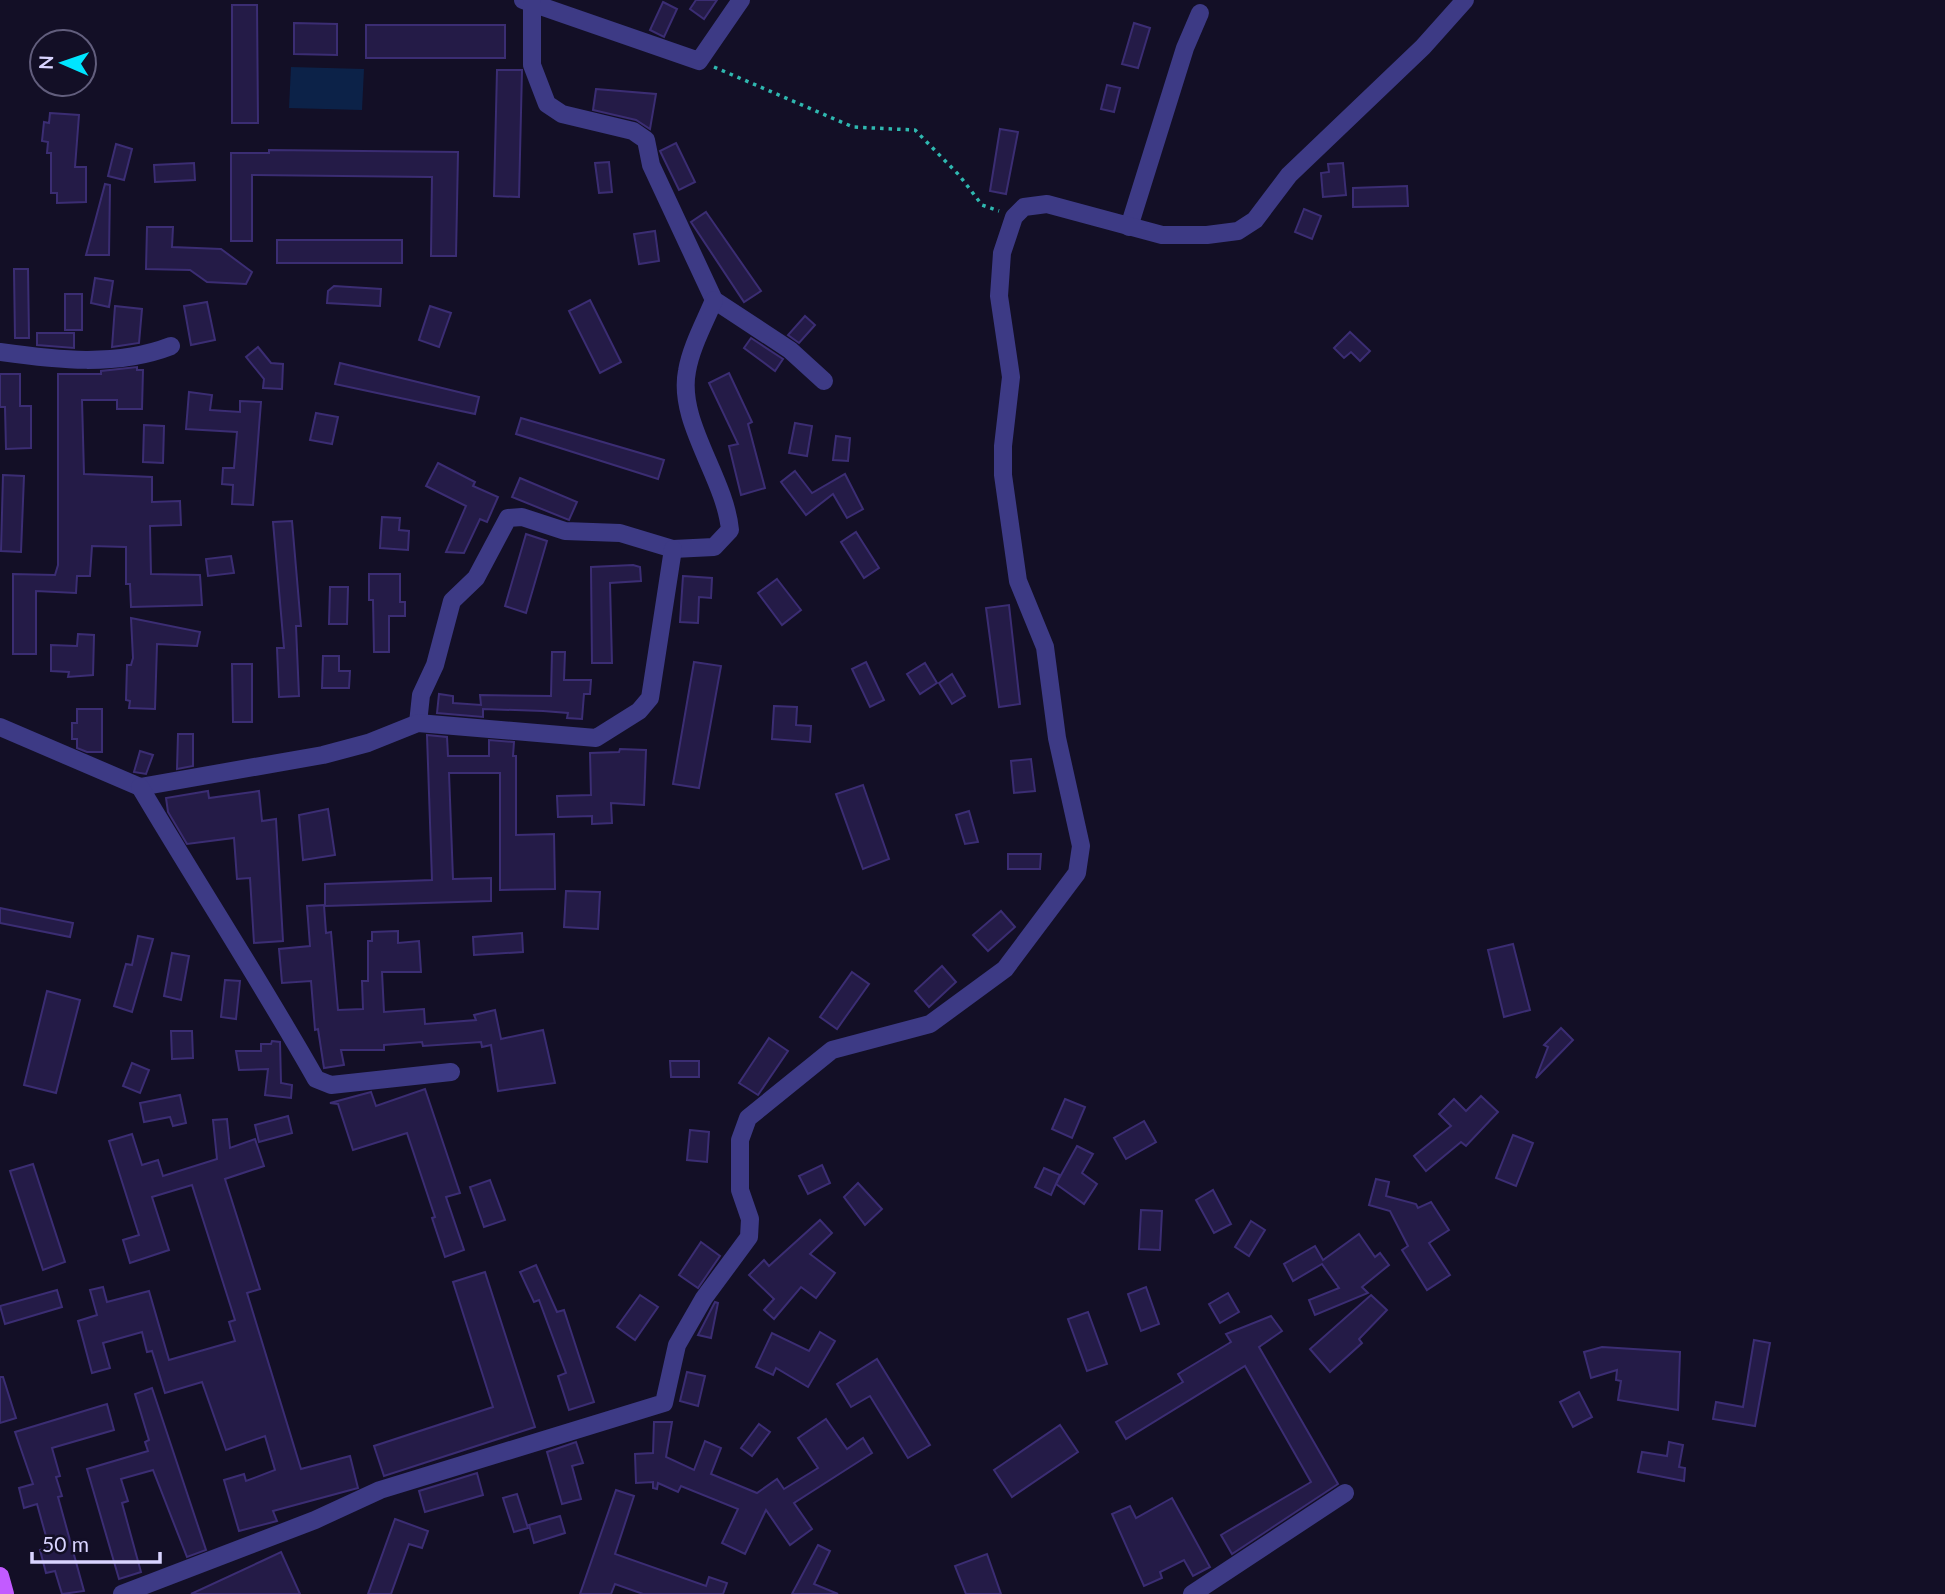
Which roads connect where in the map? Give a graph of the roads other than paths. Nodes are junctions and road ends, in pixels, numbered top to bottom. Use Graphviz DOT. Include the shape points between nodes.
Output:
graph roads {
  1 [pos="741,0"];
  2 [pos="1465,0"];
  3 [pos="528,1"];
  4 [pos="1200,13"];
  5 [pos="1129,227"];
  6 [pos="714,300"];
  7 [pos="171,346"];
  8 [pos="0,352"];
  9 [pos="824,381"];
  10 [pos="673,549"];
  11 [pos="418,723"];
  12 [pos="0,727"];
  13 [pos="140,787"];
  14 [pos="451,1072"];
  15 [pos="1345,1493"];
  16 [pos="0,1576"];
  17 [pos="5,1594"];
  18 [pos="122,1594"];
  19 [pos="1192,1594"];
  1 -- 3 [label="street" via="699,61"];
  2 -- 5 [label="street" via="1423,47 1289,175 1255,220 1238,231 1207,235 1162,235"];
  3 -- 6 [label="street" via="531,65 547,104 562,114 634,131 646,140 651,165"];
  4 -- 5 [label="street"];
  5 -- 18 [label="street" via="1047,204 1024,207 1014,217 1002,253 999,296 1011,377 1003,475 1018,581 1045,647 1081,846 1077,873 1005,969 930,1024 832,1050 748,1118 740,1140 740,1190 750,1219 749,1237 704,1298 677,1345 664,1403 380,1490 315,1520"];
  6 -- 9 [label="street" via="790,351"];
  6 -- 10 [label="street" via="687,370 685,401 728,506 730,530 714,547"];
  7 -- 8 [label="street" via="143,357 54,360"];
  10 -- 11 [label="street" via="650,698 639,711 596,738"];
  10 -- 11 [label="street" via="620,533 565,531 522,517 508,518 476,578 452,601 435,665 421,695"];
  11 -- 13 [label="street" via="323,755"];
  12 -- 13 [label="street"];
  13 -- 14 [label="street" via="316,1079 331,1085"];
  15 -- 19 [label="street"];
  16 -- 17 [label="main road"];
}
